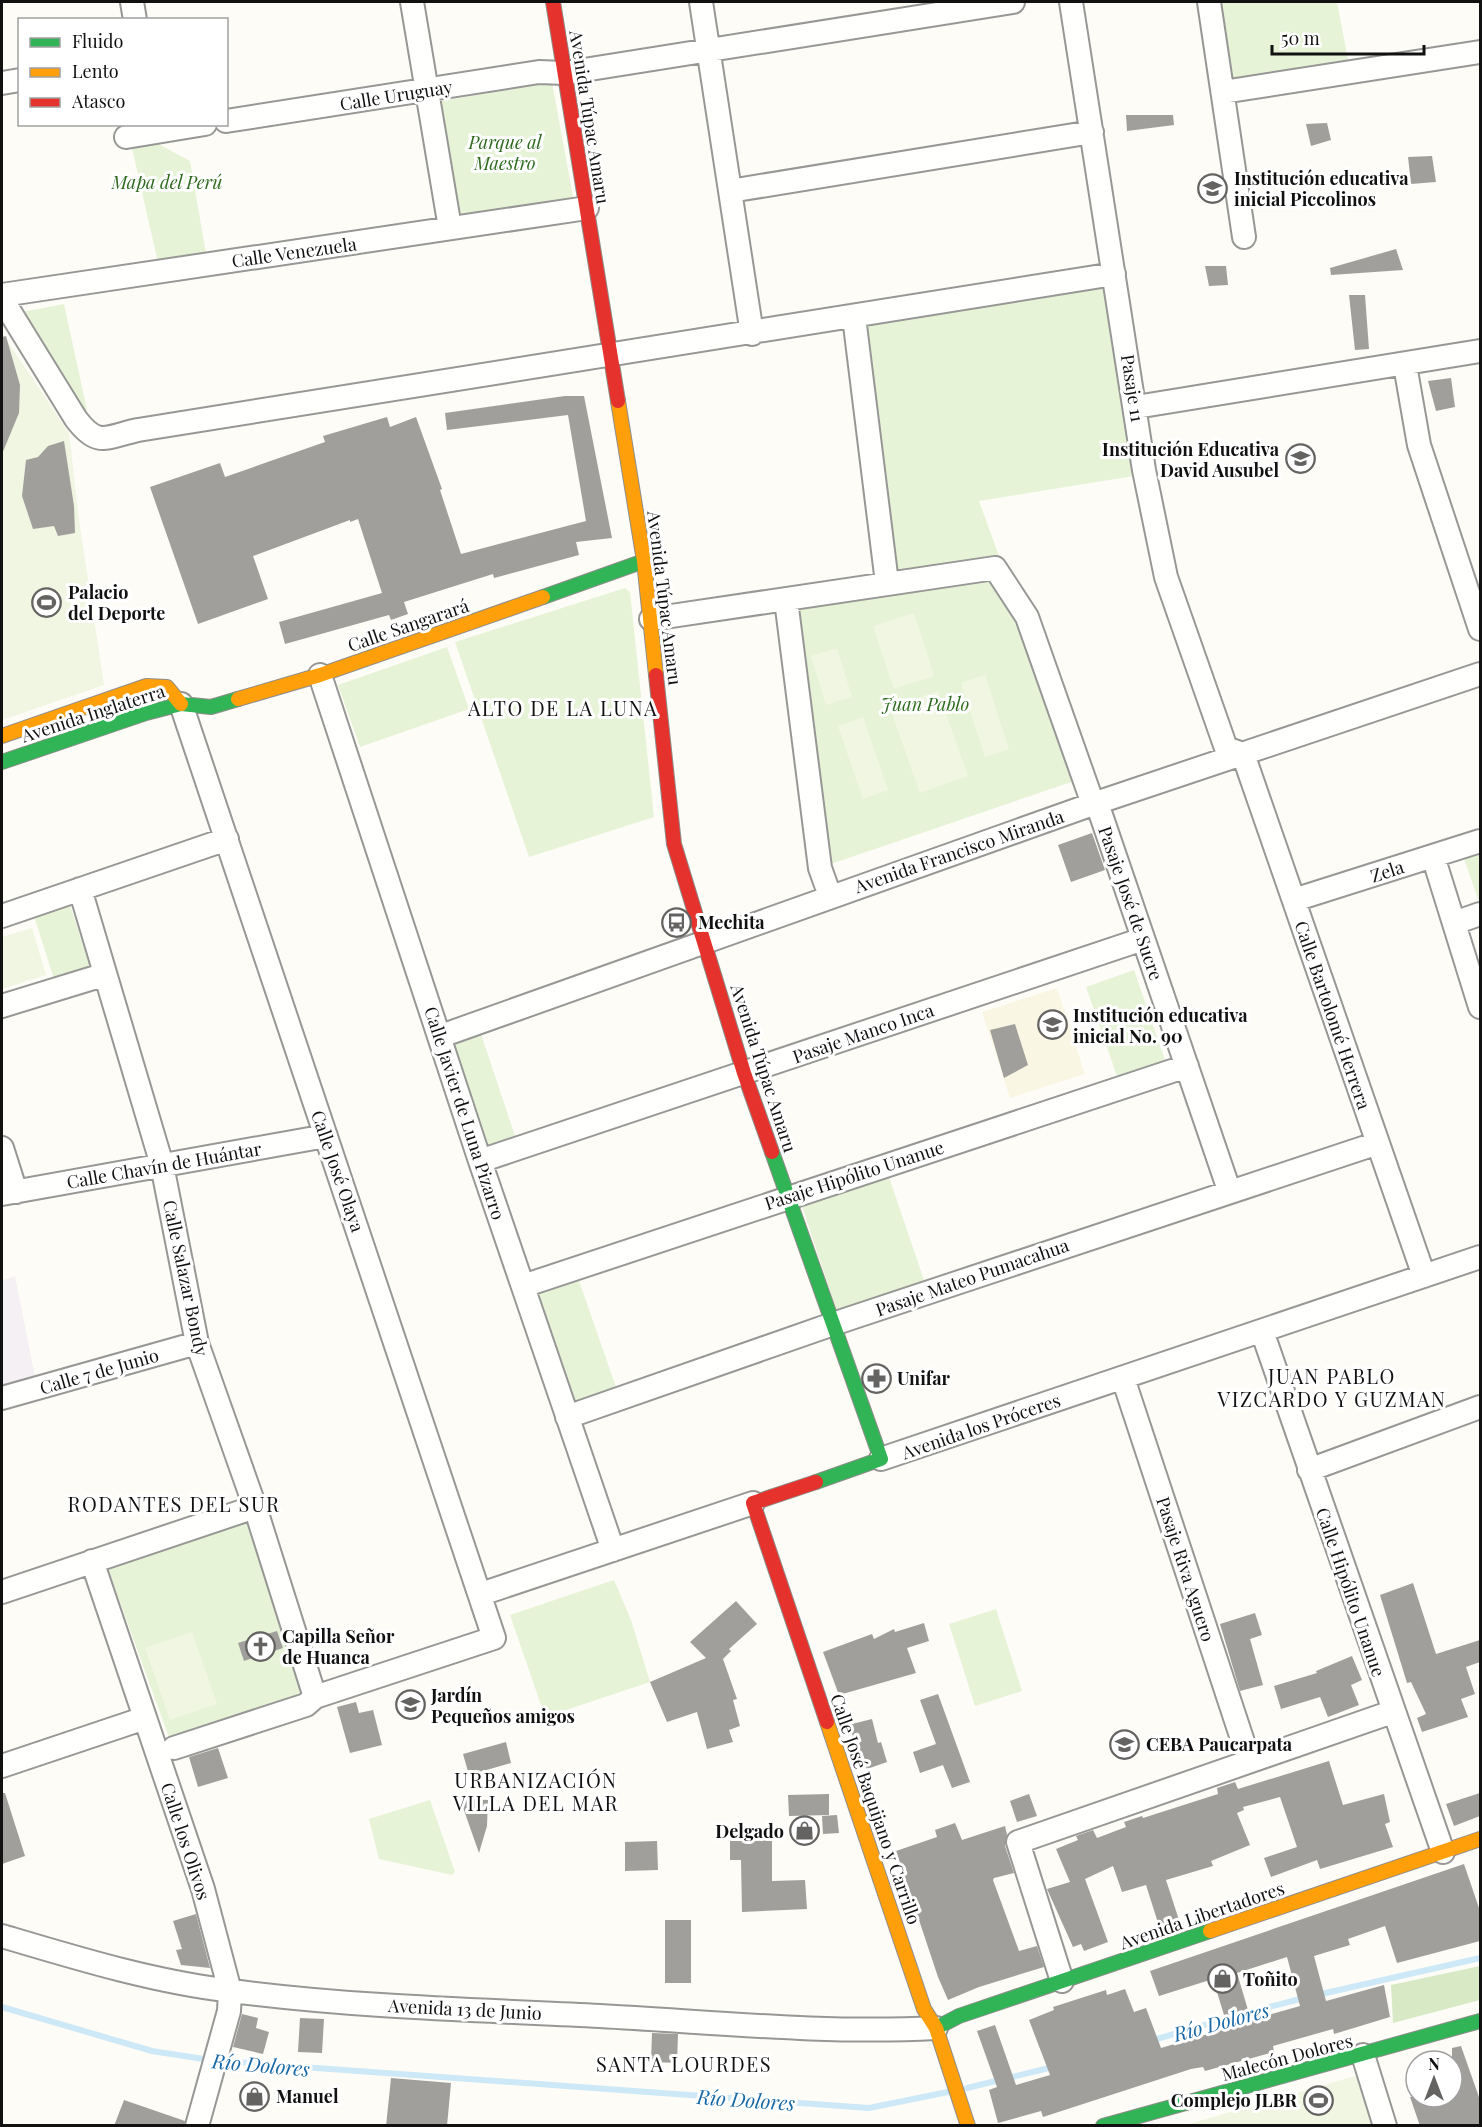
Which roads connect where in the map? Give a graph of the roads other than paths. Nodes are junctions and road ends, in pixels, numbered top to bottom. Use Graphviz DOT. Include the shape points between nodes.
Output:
graph roads {
  1 [pos="132,2"];
  2 [pos="412,2"];
  3 [pos="553,2"];
  4 [pos="700,2"];
  5 [pos="1013,2"];
  6 [pos="1071,2"];
  7 [pos="1209,2"];
  8 [pos="135,18"];
  9 [pos="708,51"];
  10 [pos="1480,52"];
  11 [pos="565,73"];
  12 [pos="18,80"];
  13 [pos="2,83"];
  14 [pos="427,90"];
  15 [pos="1223,92"];
  16 [pos="228,121"];
  17 [pos="179,126"];
  18 [pos="153,128"];
  19 [pos="1092,132"];
  20 [pos="126,137"];
  21 [pos="730,191"];
  22 [pos="586,208"];
  23 [pos="450,228"];
  24 [pos="1245,237"];
  25 [pos="1114,274"];
  26 [pos="2,297"];
  27 [pos="854,317"];
  28 [pos="752,334"];
  29 [pos="1480,351"];
  30 [pos="610,354"];
  31 [pos="1405,365"];
  32 [pos="1136,407"];
  33 [pos="644,561"];
  34 [pos="887,583"];
  35 [pos="786,600"];
  36 [pos="651,618"];
  37 [pos="1480,629"];
  38 [pos="1480,674"];
  39 [pos="320,675"];
  40 [pos="181,704"];
  41 [pos="2,736"];
  42 [pos="1243,754"];
  43 [pos="2,762"];
  44 [pos="1093,804"];
  45 [pos="226,839"];
  46 [pos="1480,841"];
  47 [pos="1433,856"];
  48 [pos="80,889"];
  49 [pos="830,896"];
  50 [pos="1294,900"];
  51 [pos="1480,914"];
  52 [pos="2,916"];
  53 [pos="1454,923"];
  54 [pos="1143,939"];
  55 [pos="704,941"];
  56 [pos="103,975"];
  57 [pos="2,1006"];
  58 [pos="1480,1006"];
  59 [pos="441,1035"];
  60 [pos="1187,1066"];
  61 [pos="744,1073"];
  62 [pos="326,1137"];
  63 [pos="1378,1143"];
  64 [pos="2,1148"];
  65 [pos="480,1161"];
  66 [pos="162,1165"];
  67 [pos="1229,1190"];
  68 [pos="9,1193"];
  69 [pos="789,1197"];
  70 [pos="1480,1257"];
  71 [pos="1424,1276"];
  72 [pos="523,1286"];
  73 [pos="833,1324"];
  74 [pos="1262,1331"];
  75 [pos="197,1343"];
  76 [pos="1123,1378"];
  77 [pos="2,1398"];
  78 [pos="1480,1407"];
  79 [pos="567,1417"];
  80 [pos="881,1459"];
  81 [pos="1309,1470"];
  82 [pos="753,1503"];
  83 [pos="255,1507"];
  84 [pos="613,1550"];
  85 [pos="92,1561"];
  86 [pos="2,1592"];
  87 [pos="481,1594"];
  88 [pos="315,1697"];
  89 [pos="1392,1712"];
  90 [pos="145,1718"];
  91 [pos="174,1748"];
  92 [pos="1249,1760"];
  93 [pos="2,1766"];
  94 [pos="1480,1839"];
  95 [pos="1443,1852"];
  96 [pos="2,1936"];
  97 [pos="1062,1981"];
  98 [pos="230,2001"];
  99 [pos="1480,2021"];
  100 [pos="936,2028"];
  101 [pos="1363,2055"];
  102 [pos="967,2123"];
  103 [pos="197,2126"];
  104 [pos="1103,2126"];
  105 [pos="1385,2126"];
  1 -- 8 [label="street"];
  2 -- 14 [label="street"];
  3 -- 11 [label="street, Avenida Túpac Amaru"];
  4 -- 9 [label="street"];
  5 -- 9 [label="street, Calle Uruguay"];
  6 -- 19 [label="street, Pasaje 11"];
  7 -- 15 [label="street"];
  9 -- 11 [label="street, Calle Uruguay"];
  9 -- 21 [label="street"];
  10 -- 15 [label="street"];
  11 -- 14 [label="street, Calle Uruguay" via="539,72"];
  11 -- 22 [label="street, Avenida Túpac Amaru"];
  12 -- 13 [label="street"];
  14 -- 16 [label="street, Calle Uruguay"];
  14 -- 23 [label="street"];
  15 -- 24 [label="street"];
  17 -- 18 [label="street"];
  18 -- 20 [label="street"];
  19 -- 21 [label="street"];
  19 -- 25 [label="street, Pasaje 11"];
  21 -- 28 [label="street"];
  22 -- 23 [label="street, Calle Venezuela"];
  22 -- 30 [label="street, Avenida Túpac Amaru"];
  23 -- 26 [label="street, Calle Venezuela"];
  25 -- 27 [label="street"];
  25 -- 32 [label="street, Pasaje 11"];
  26 -- 30 [label="street" via="88,434 98,439"];
  27 -- 28 [label="street"];
  27 -- 34 [label="street"];
  28 -- 30 [label="street"];
  29 -- 31 [label="street"];
  30 -- 33 [label="street, Avenida Túpac Amaru"];
  31 -- 32 [label="street"];
  31 -- 37 [label="street" via="1419,445"];
  32 -- 42 [label="street, Pasaje 11" via="1144,470 1166,577 1226,748"];
  33 -- 36 [label="street, Avenida Túpac Amaru"];
  33 -- 39 [label="street, Calle Sangarará"];
  34 -- 35 [label="street"];
  34 -- 44 [label="street, Pasaje José de Sucre" via="995,568 1027,618"];
  35 -- 36 [label="street"];
  35 -- 49 [label="street" via="820,868"];
  36 -- 55 [label="street, Avenida Túpac Amaru" via="674,844"];
  38 -- 42 [label="street, Avenida Francisco Miranda"];
  39 -- 40 [label="street, Calle Sangarará" via="211,707"];
  39 -- 59 [label="street, Calle Javier de Luna Pizarro"];
  40 -- 41 [label="street, Avenida Inglaterra" via="167,687 146,686"];
  40 -- 43 [label="street, Avenida Inglaterra"];
  40 -- 45 [label="street, Calle José Olaya"];
  42 -- 44 [label="street, Avenida Francisco Miranda"];
  42 -- 50 [label="street, Calle Bartolomé Herrera"];
  44 -- 49 [label="street, Avenida Francisco Miranda"];
  44 -- 54 [label="street, Pasaje José de Sucre" via="1100,812"];
  45 -- 48 [label="street"];
  45 -- 62 [label="street, Calle José Olaya"];
  46 -- 47 [label="street, Zela"];
  47 -- 50 [label="street, Zela"];
  47 -- 53 [label="street"];
  48 -- 52 [label="street"];
  48 -- 56 [label="street, Calle Salazar Bondy"];
  49 -- 55 [label="street, Avenida Francisco Miranda"];
  50 -- 63 [label="street, Calle Bartolomé Herrera"];
  51 -- 53 [label="street"];
  53 -- 58 [label="street"];
  54 -- 60 [label="street, Pasaje José de Sucre"];
  54 -- 61 [label="street, Pasaje Manco Inca"];
  55 -- 59 [label="street, Avenida Francisco Miranda"];
  55 -- 61 [label="street, Avenida Túpac Amaru"];
  56 -- 57 [label="street"];
  56 -- 66 [label="street, Calle Salazar Bondy"];
  59 -- 65 [label="street, Calle Javier de Luna Pizarro"];
  60 -- 67 [label="street, Pasaje José de Sucre"];
  60 -- 69 [label="street, Pasaje Hipólito Unanue"];
  61 -- 65 [label="street, Pasaje Manco Inca"];
  61 -- 69 [label="street, Avenida Túpac Amaru"];
  62 -- 66 [label="street, Calle Chavín de Huántar"];
  62 -- 87 [label="street, Calle José Olaya"];
  63 -- 67 [label="street, Pasaje Mateo Pumacahua"];
  63 -- 71 [label="street, Calle Bartolomé Herrera"];
  64 -- 68 [label="street"];
  65 -- 72 [label="street, Calle Javier de Luna Pizarro"];
  66 -- 68 [label="street, Calle Chavín de Huántar"];
  66 -- 75 [label="street, Calle Salazar Bondy"];
  67 -- 73 [label="street, Pasaje Mateo Pumacahua"];
  69 -- 72 [label="street, Pasaje Hipólito Unanue"];
  69 -- 73 [label="street, Avenida Túpac Amaru"];
  70 -- 71 [label="street, Avenida los Próceres"];
  71 -- 74 [label="street, Avenida los Próceres"];
  72 -- 79 [label="street, Calle Javier de Luna Pizarro"];
  73 -- 79 [label="street, Pasaje Mateo Pumacahua"];
  73 -- 80 [label="street, Avenida Túpac Amaru"];
  74 -- 76 [label="street, Avenida los Próceres"];
  74 -- 81 [label="street, Calle Hipólito Unanue"];
  75 -- 77 [label="street, Calle 7 de Junio"];
  75 -- 83 [label="street, Calle Salazar Bondy"];
  76 -- 80 [label="street, Avenida los Próceres"];
  76 -- 92 [label="street, Pasaje Riva Aguero"];
  78 -- 81 [label="street"];
  79 -- 84 [label="street, Calle Javier de Luna Pizarro"];
  80 -- 82 [label="street, Avenida los Próceres"];
  81 -- 89 [label="street, Calle Hipólito Unanue"];
  82 -- 84 [label="street, Avenida los Próceres"];
  82 -- 100 [label="street, Calle José Baquijano y Carrillo" via="924,2009"];
  83 -- 85 [label="street"];
  83 -- 88 [label="street, Calle Salazar Bondy"];
  84 -- 87 [label="street, Avenida los Próceres"];
  85 -- 86 [label="street"];
  85 -- 90 [label="street, Calle los Olivos"];
  87 -- 88 [label="street, Calle José Olaya" via="494,1638"];
  88 -- 91 [label="street" via="306,1705"];
  89 -- 92 [label="street"];
  89 -- 95 [label="street, Calle Hipólito Unanue"];
  90 -- 93 [label="street"];
  90 -- 98 [label="street, Calle los Olivos" via="203,1889"];
  92 -- 97 [label="street" via="1017,1842"];
  94 -- 95 [label="street, Avenida Libertadores"];
  95 -- 97 [label="street, Avenida Libertadores"];
  96 -- 98 [label="street, Avenida 13 de Junio"];
  97 -- 100 [label="street, Avenida Libertadores" via="959,2016"];
  98 -- 100 [label="street, Avenida 13 de Junio" via="375,2004 884,2030"];
  98 -- 103 [label="street"];
  99 -- 101 [label="street, Malecón Dolores"];
  100 -- 102 [label="street, Calle José Baquijano y Carrillo"];
  101 -- 104 [label="street, Malecón Dolores"];
  101 -- 105 [label="street"];
}
